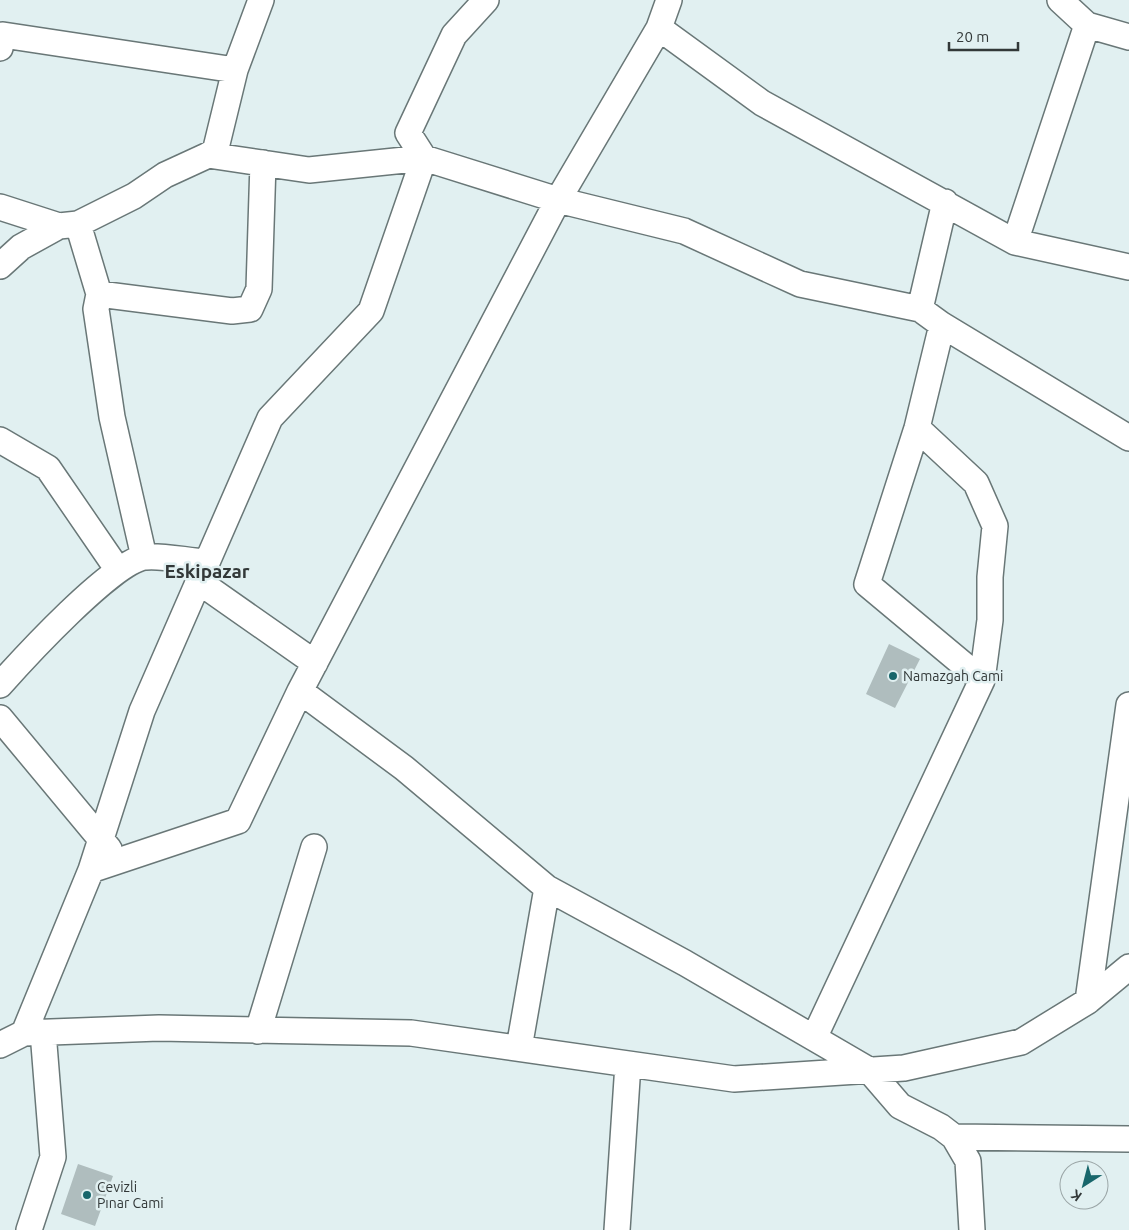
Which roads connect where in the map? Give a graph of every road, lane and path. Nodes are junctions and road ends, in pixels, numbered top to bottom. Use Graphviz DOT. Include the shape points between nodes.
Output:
graph roads {
  1 [pos="261,0"];
  2 [pos="486,0"];
  3 [pos="669,0"];
  4 [pos="1060,0"];
  5 [pos="1087,25"];
  6 [pos="659,28"];
  7 [pos="1129,37"];
  8 [pos="0,48"];
  9 [pos="235,70"];
  10 [pos="208,155"];
  11 [pos="424,158"];
  12 [pos="263,163"];
  13 [pos="558,200"];
  14 [pos="945,202"];
  15 [pos="0,207"];
  16 [pos="69,225"];
  17 [pos="1015,242"];
  18 [pos="0,266"];
  19 [pos="1129,267"];
  20 [pos="99,294"];
  21 [pos="920,309"];
  22 [pos="942,324"];
  23 [pos="917,428"];
  24 [pos="1129,438"];
  25 [pos="0,440"];
  26 [pos="144,557"];
  27 [pos="118,570"];
  28 [pos="202,572"];
  29 [pos="314,663"];
  30 [pos="1,675"];
  31 [pos="982,680"];
  32 [pos="300,691"];
  33 [pos="1129,705"];
  34 [pos="0,718"];
  35 [pos="101,838"];
  36 [pos="314,846"];
  37 [pos="118,860"];
  38 [pos="91,870"];
  39 [pos="548,888"];
  40 [pos="1129,967"];
  41 [pos="1088,1001"];
  42 [pos="258,1031"];
  43 [pos="33,1033"];
  44 [pos="814,1038"];
  45 [pos="0,1045"];
  46 [pos="518,1048"];
  47 [pos="628,1064"];
  48 [pos="869,1070"];
  49 [pos="954,1137"];
  50 [pos="1129,1139"];
  51 [pos="29,1230"];
  52 [pos="617,1230"];
  53 [pos="972,1230"];
  1 -- 9 [label="street"];
  2 -- 11 [label="street" via="454,35 408,133"];
  3 -- 6 [label="street"];
  4 -- 5 [label="street"];
  5 -- 7 [label="street"];
  5 -- 17 [label="street"];
  6 -- 13 [label="street"];
  6 -- 14 [label="street" via="762,103"];
  8 -- 9 [label="street" via="3,35"];
  9 -- 10 [label="street" via="215,152"];
  10 -- 12 [label="street"];
  10 -- 16 [label="street" via="165,175 134,196"];
  11 -- 12 [label="street" via="309,170"];
  11 -- 13 [label="street"];
  11 -- 28 [label="street" via="371,311 270,418"];
  12 -- 20 [label="street" via="260,289 250,309 232,311"];
  13 -- 21 [label="street" via="684,230 800,284"];
  13 -- 29 [label="street"];
  14 -- 17 [label="street"];
  14 -- 21 [label="street"];
  15 -- 16 [label="street"];
  16 -- 18 [label="street" via="21,248"];
  16 -- 20 [label="street"];
  17 -- 19 [label="street"];
  20 -- 26 [label="street" via="96,309 112,417"];
  21 -- 22 [label="street"];
  22 -- 23 [label="street"];
  22 -- 24 [label="street"];
  23 -- 31 [label="street" via="976,483 995,526 990,620"];
  23 -- 31 [label="street" via="867,584"];
  25 -- 27 [label="street" via="48,468"];
  26 -- 27 [label="street"];
  26 -- 28 [label="street"];
  27 -- 30 [label="street"];
  28 -- 29 [label="street"];
  28 -- 35 [label="street" via="142,711"];
  29 -- 32 [label="street"];
  31 -- 44 [label="street"];
  32 -- 37 [label="street" via="238,820"];
  32 -- 39 [label="street" via="404,768"];
  33 -- 41 [label="street"];
  34 -- 35 [label="street"];
  35 -- 37 [label="street"];
  35 -- 38 [label="street"];
  36 -- 42 [label="street"];
  37 -- 38 [label="street"];
  38 -- 43 [label="street"];
  39 -- 44 [label="street" via="685,962"];
  39 -- 46 [label="street"];
  40 -- 41 [label="street"];
  41 -- 48 [label="street" via="1021,1042 904,1068"];
  42 -- 43 [label="street" via="160,1028"];
  42 -- 46 [label="street" via="411,1033"];
  43 -- 45 [label="street"];
  43 -- 51 [label="street" via="53,1157"];
  44 -- 48 [label="street"];
  46 -- 47 [label="street"];
  47 -- 48 [label="street" via="734,1079"];
  47 -- 52 [label="street"];
  48 -- 49 [label="street" via="900,1106"];
  49 -- 50 [label="street"];
  49 -- 53 [label="street" via="968,1161"];
}
